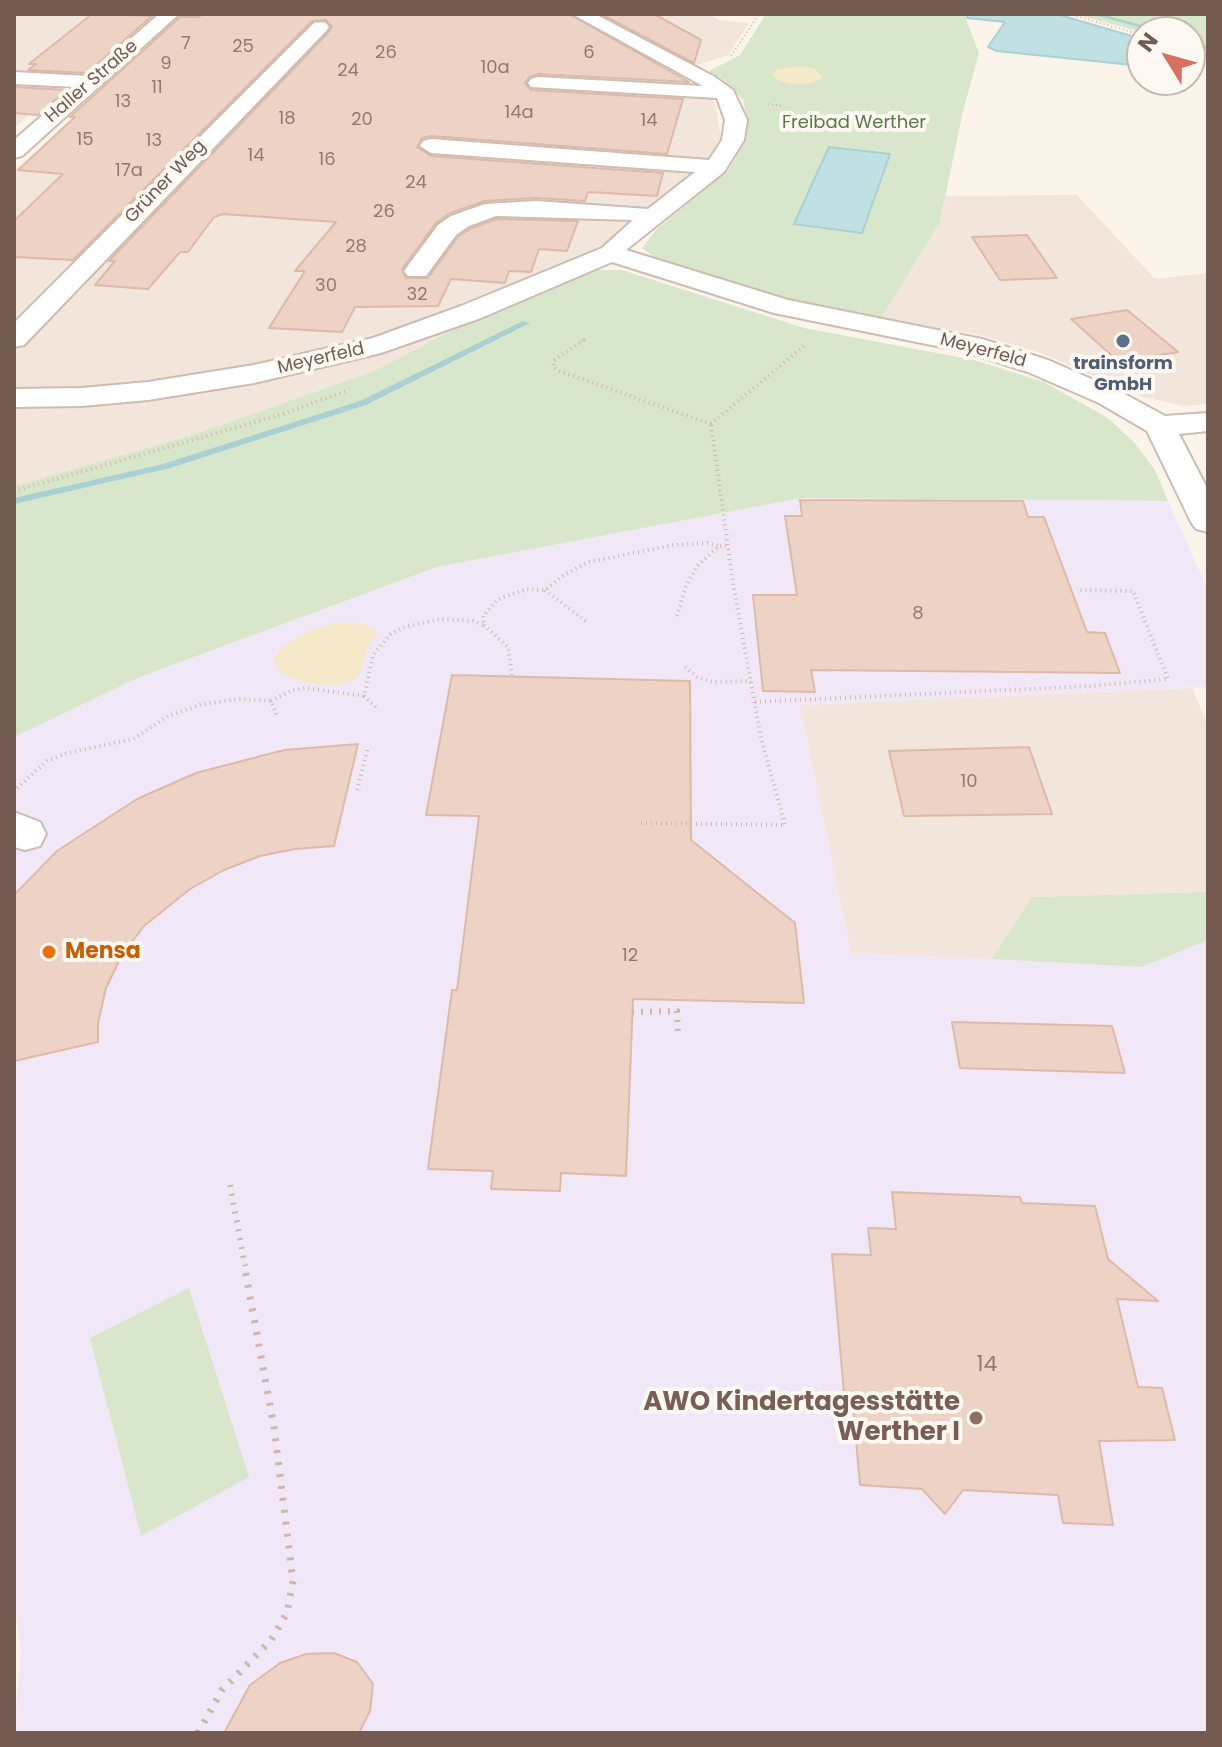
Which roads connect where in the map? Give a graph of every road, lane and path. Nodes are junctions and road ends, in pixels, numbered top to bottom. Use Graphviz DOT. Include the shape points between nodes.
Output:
graph roads {
  1 [pos="170,14"];
  2 [pos="581,14"];
  3 [pos="759,14"];
  4 [pos="1069,14"];
  5 [pos="320,27"];
  6 [pos="1126,30"];
  7 [pos="692,75"];
  8 [pos="14,78"];
  9 [pos="90,82"];
  10 [pos="538,83"];
  11 [pos="726,94"];
  12 [pos="701,138"];
  13 [pos="733,140"];
  14 [pos="431,146"];
  15 [pos="14,151"];
  16 [pos="716,167"];
  17 [pos="653,217"];
  18 [pos="611,253"];
  19 [pos="417,271"];
  20 [pos="837,319"];
  21 [pos="586,338"];
  22 [pos="14,339"];
  23 [pos="14,398"];
  24 [pos="1208,422"];
  25 [pos="711,424"];
  26 [pos="1160,426"];
  27 [pos="1208,522"];
  28 [pos="729,545"];
  29 [pos="719,546"];
  30 [pos="545,590"];
  31 [pos="1078,590"];
  32 [pos="677,616"];
  33 [pos="588,623"];
  34 [pos="484,625"];
  35 [pos="685,667"];
  36 [pos="512,675"];
  37 [pos="751,681"];
  38 [pos="364,696"];
  39 [pos="271,701"];
  40 [pos="755,702"];
  41 [pos="378,709"];
  42 [pos="277,716"];
  43 [pos="368,747"];
  44 [pos="357,790"];
  45 [pos="14,792"];
  46 [pos="641,823"];
  47 [pos="632,1012"];
  48 [pos="678,1036"];
  49 [pos="230,1185"];
  50 [pos="198,1733"];
  1 -- 9 [label="street, Haller Straße"];
  2 -- 7 [label="street"];
  3 -- 7 [label="path" via="734,54"];
  4 -- 6 [label="path"];
  5 -- 22 [label="street, Grüner Weg"];
  7 -- 11 [label="street"];
  8 -- 9 [label="street"];
  9 -- 15 [label="street, Haller Straße"];
  10 -- 11 [label="street"];
  11 -- 13 [label="street" via="736,120"];
  12 -- 13 [label="street"];
  13 -- 16 [label="street, Meyerfeld"];
  14 -- 16 [label="street"];
  16 -- 17 [label="street, Meyerfeld"];
  17 -- 18 [label="street, Meyerfeld"];
  17 -- 19 [label="street" via="493,209 447,230"];
  18 -- 20 [label="street, Meyerfeld"];
  18 -- 23 [label="street, Meyerfeld" via="381,345 148,391"];
  20 -- 25 [label="path"];
  20 -- 26 [label="street, Meyerfeld" via="972,345 1038,366"];
  21 -- 25 [label="path" via="553,366"];
  24 -- 26 [label="street"];
  25 -- 28 [label="path"];
  26 -- 27 [label="street"];
  28 -- 29 [label="path"];
  28 -- 37 [label="path"];
  29 -- 30 [label="path" via="673,545 603,558"];
  29 -- 32 [label="path" via="697,566"];
  30 -- 33 [label="path"];
  30 -- 34 [label="path" via="527,589 498,599 483,616"];
  31 -- 40 [label="path" via="1133,591 1168,679"];
  34 -- 36 [label="path" via="508,647"];
  34 -- 38 [label="path" via="440,619 391,634 373,655"];
  35 -- 37 [label="path" via="713,682"];
  37 -- 40 [label="path"];
  38 -- 39 [label="path" via="306,688"];
  38 -- 41 [label="path"];
  39 -- 42 [label="path"];
  39 -- 45 [label="path" via="220,701 184,709 133,739 47,761"];
  40 -- 46 [label="path" via="785,825"];
  43 -- 44 [label="path"];
  47 -- 48 [label="path" via="677,1011"];
  49 -- 50 [label="path" via="274,1427 293,1581 287,1613 271,1640 222,1690"];
}
